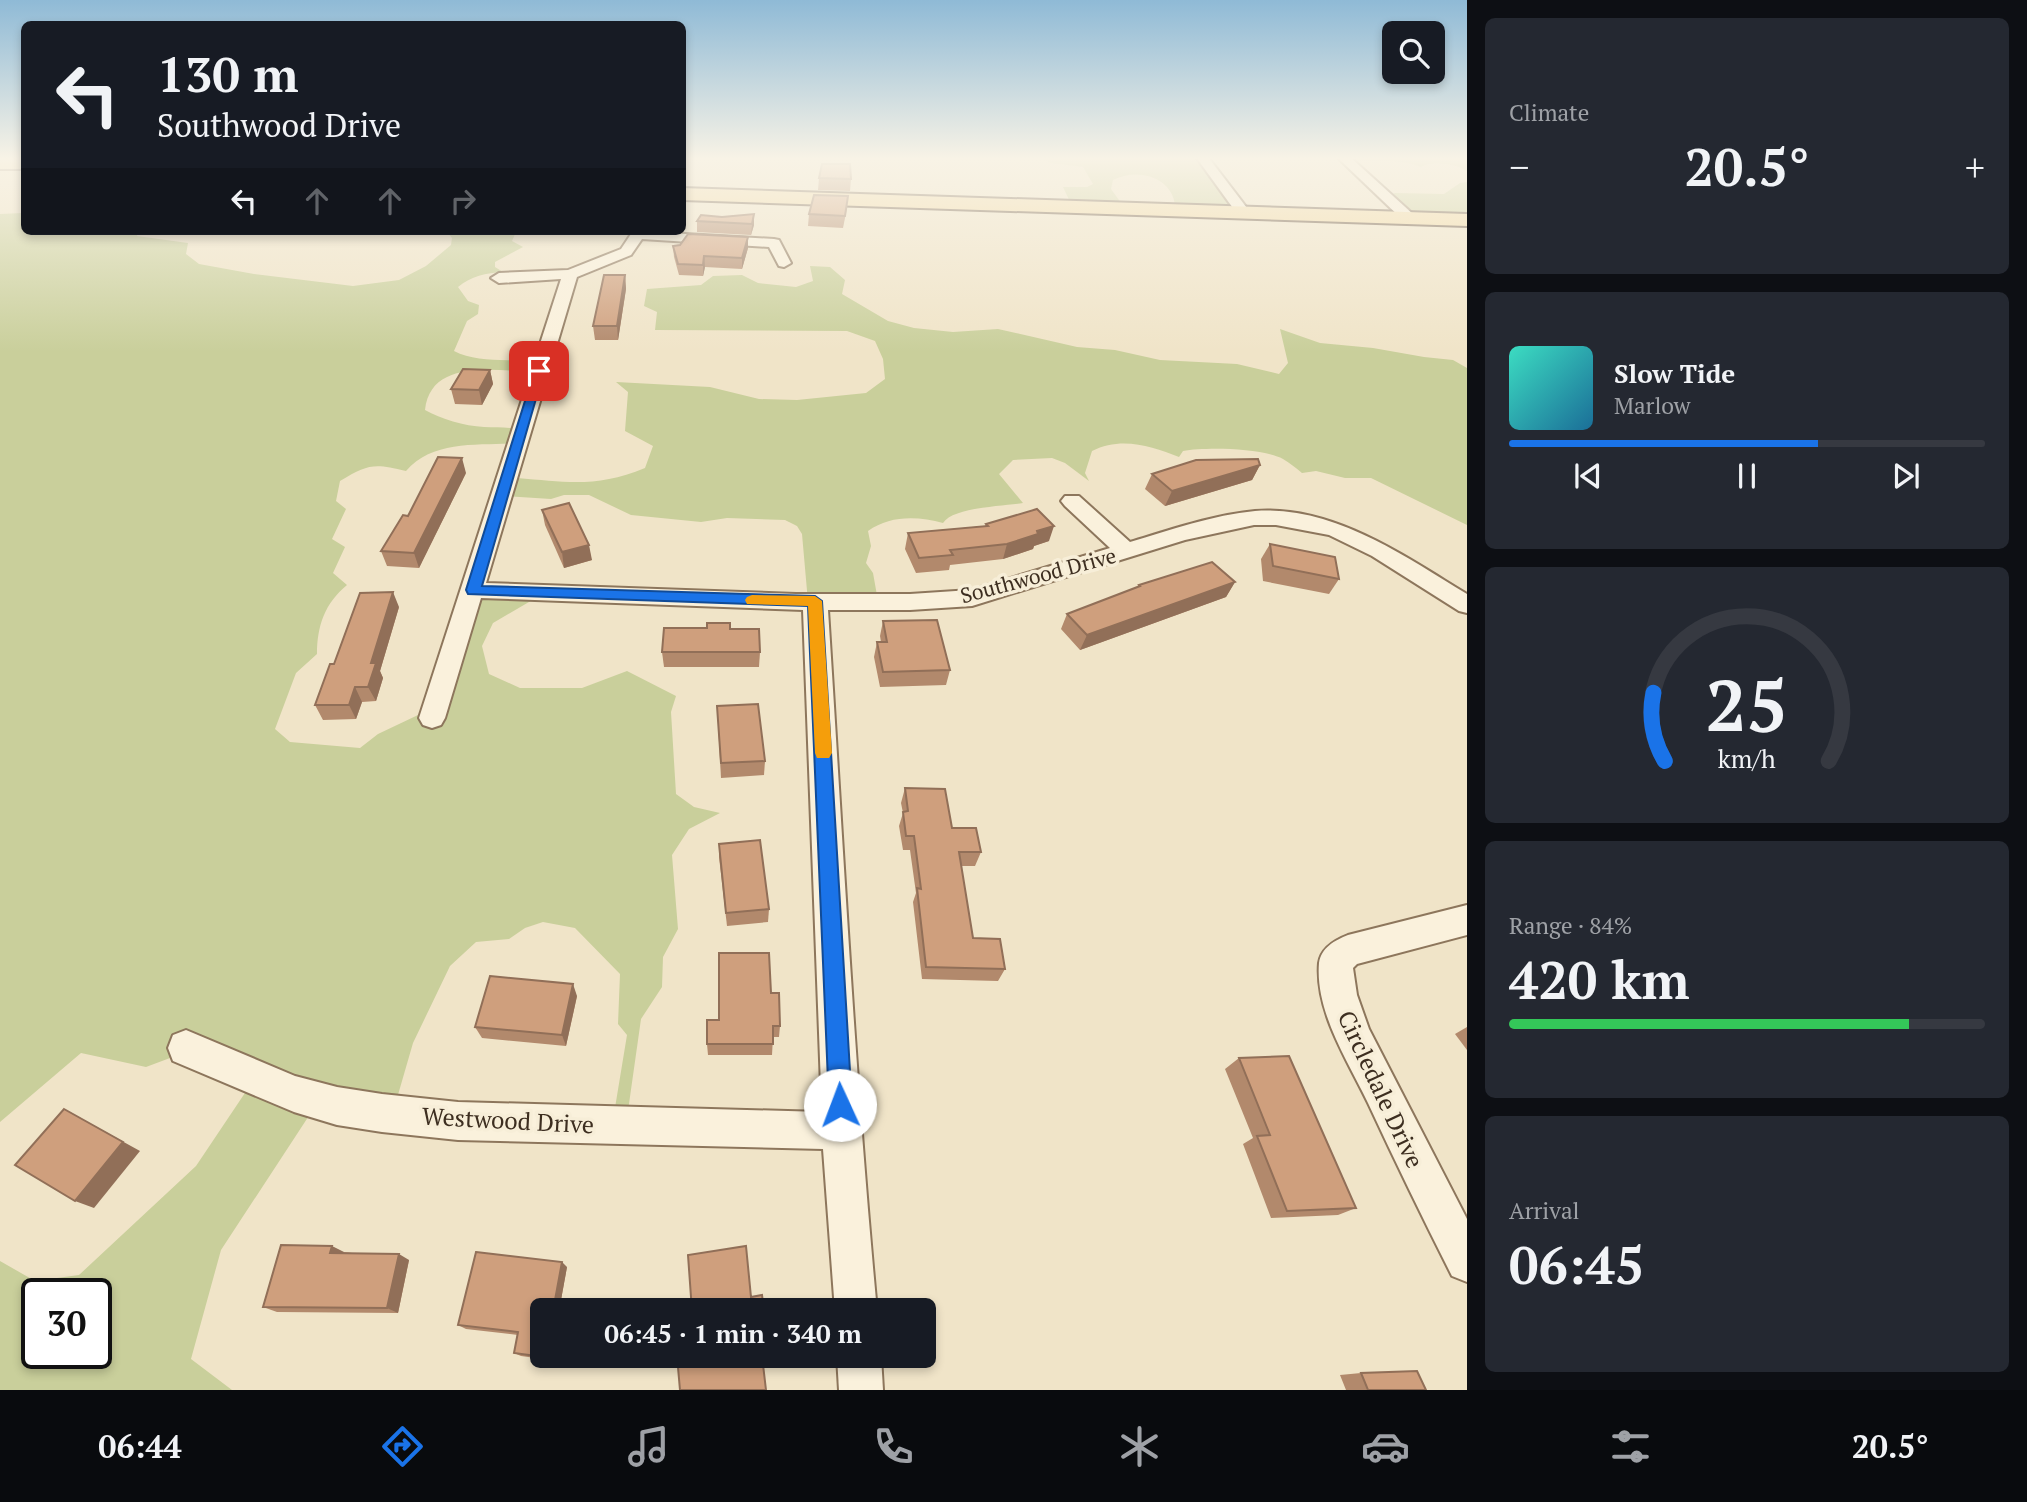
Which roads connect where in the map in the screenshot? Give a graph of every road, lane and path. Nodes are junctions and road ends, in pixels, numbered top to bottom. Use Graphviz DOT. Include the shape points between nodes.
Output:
graph roads {
  1 [pos="639,235"];
  2 [pos="667,235"];
  3 [pos="784,263"];
  4 [pos="570,274"];
  5 [pos="499,278"];
  6 [pos="1072,501"];
  7 [pos="1126,551"];
  8 [pos="473,590"];
  9 [pos="815,601"];
  10 [pos="1467,605"];
  11 [pos="432,718"];
  12 [pos="1467,920"];
  13 [pos="186,1048"];
  14 [pos="841,1131"];
  15 [pos="1467,1261"];
  16 [pos="855,1298"];
  17 [pos="860,1368"];
  18 [pos="862,1390"];
  1 -- 4 [label="street" via="626,252"];
  2 -- 3 [label="street" via="774,243"];
  4 -- 5 [label="street"];
  4 -- 8 [label="street"];
  6 -- 7 [label="street"];
  7 -- 9 [label="street, Southwood Drive" via="972,598"];
  7 -- 10 [label="street, Southwood Drive" via="1181,534 1276,518 1335,528"];
  8 -- 9 [label="street, Southwood Drive"];
  8 -- 11 [label="street"];
  9 -- 14 [label="street"];
  12 -- 15 [label="street, Circledale Drive" via="1348,951 1336,961 1336,980 1343,1012"];
  13 -- 14 [label="street, Westwood Drive" via="294,1094 337,1107 382,1113 458,1121"];
  14 -- 16 [label="street"];
  17 -- 18 [label="street"];
}
